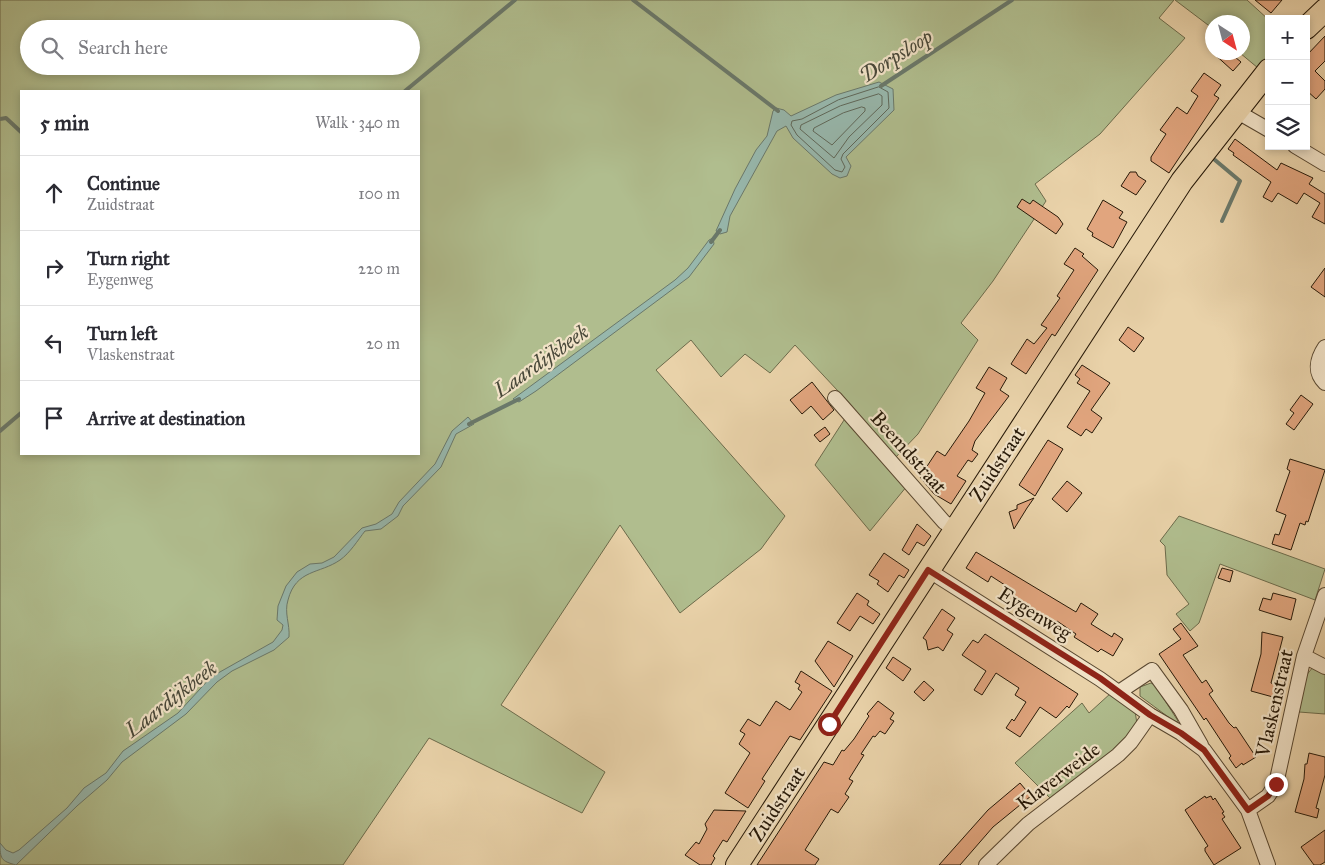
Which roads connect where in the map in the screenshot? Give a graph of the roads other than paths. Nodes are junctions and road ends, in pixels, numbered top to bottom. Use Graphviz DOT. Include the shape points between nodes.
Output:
graph roads {
  1 [pos="1325,10"];
  2 [pos="1310,24"];
  3 [pos="1265,75"];
  4 [pos="1236,111"];
  5 [pos="1265,128"];
  6 [pos="1302,150"];
  7 [pos="1325,164"];
  8 [pos="1325,347"];
  9 [pos="1325,383"];
  10 [pos="835,398"];
  11 [pos="954,529"];
  12 [pos="928,570"];
  13 [pos="1325,595"];
  14 [pos="1304,656"];
  15 [pos="1325,667"];
  16 [pos="1119,692"];
  17 [pos="1150,715"];
  18 [pos="1204,750"];
  19 [pos="1248,810"];
  20 [pos="737,865"];
  21 [pos="986,865"];
  22 [pos="1268,865"];
  1 -- 2 [label="main road"];
  3 -- 4 [label="main road, Zuidstraat"];
  4 -- 5 [label="street"];
  4 -- 11 [label="main road, Zuidstraat" via="1182,181"];
  6 -- 7 [label="street"];
  8 -- 9 [label="street" via="1317,366 1318,374"];
  10 -- 11 [label="street, Beemdstraat" via="944,522"];
  11 -- 12 [label="main road, Zuidstraat"];
  12 -- 16 [label="street, Eygenweg"];
  12 -- 20 [label="main road, Zuidstraat"];
  13 -- 14 [label="street, Vlaskenstraat"];
  14 -- 15 [label="street"];
  14 -- 19 [label="street, Vlaskenstraat" via="1276,784 1268,796"];
  16 -- 17 [label="street, Eygenweg"];
  16 -- 18 [label="street, Eygenweg" via="1152,670 1181,710"];
  17 -- 18 [label="street, Eygenweg"];
  17 -- 21 [label="street, Klaverweide" via="1118,755 1028,824"];
  18 -- 19 [label="street, Eygenweg"];
  19 -- 22 [label="street, Eygenweg"];
}
